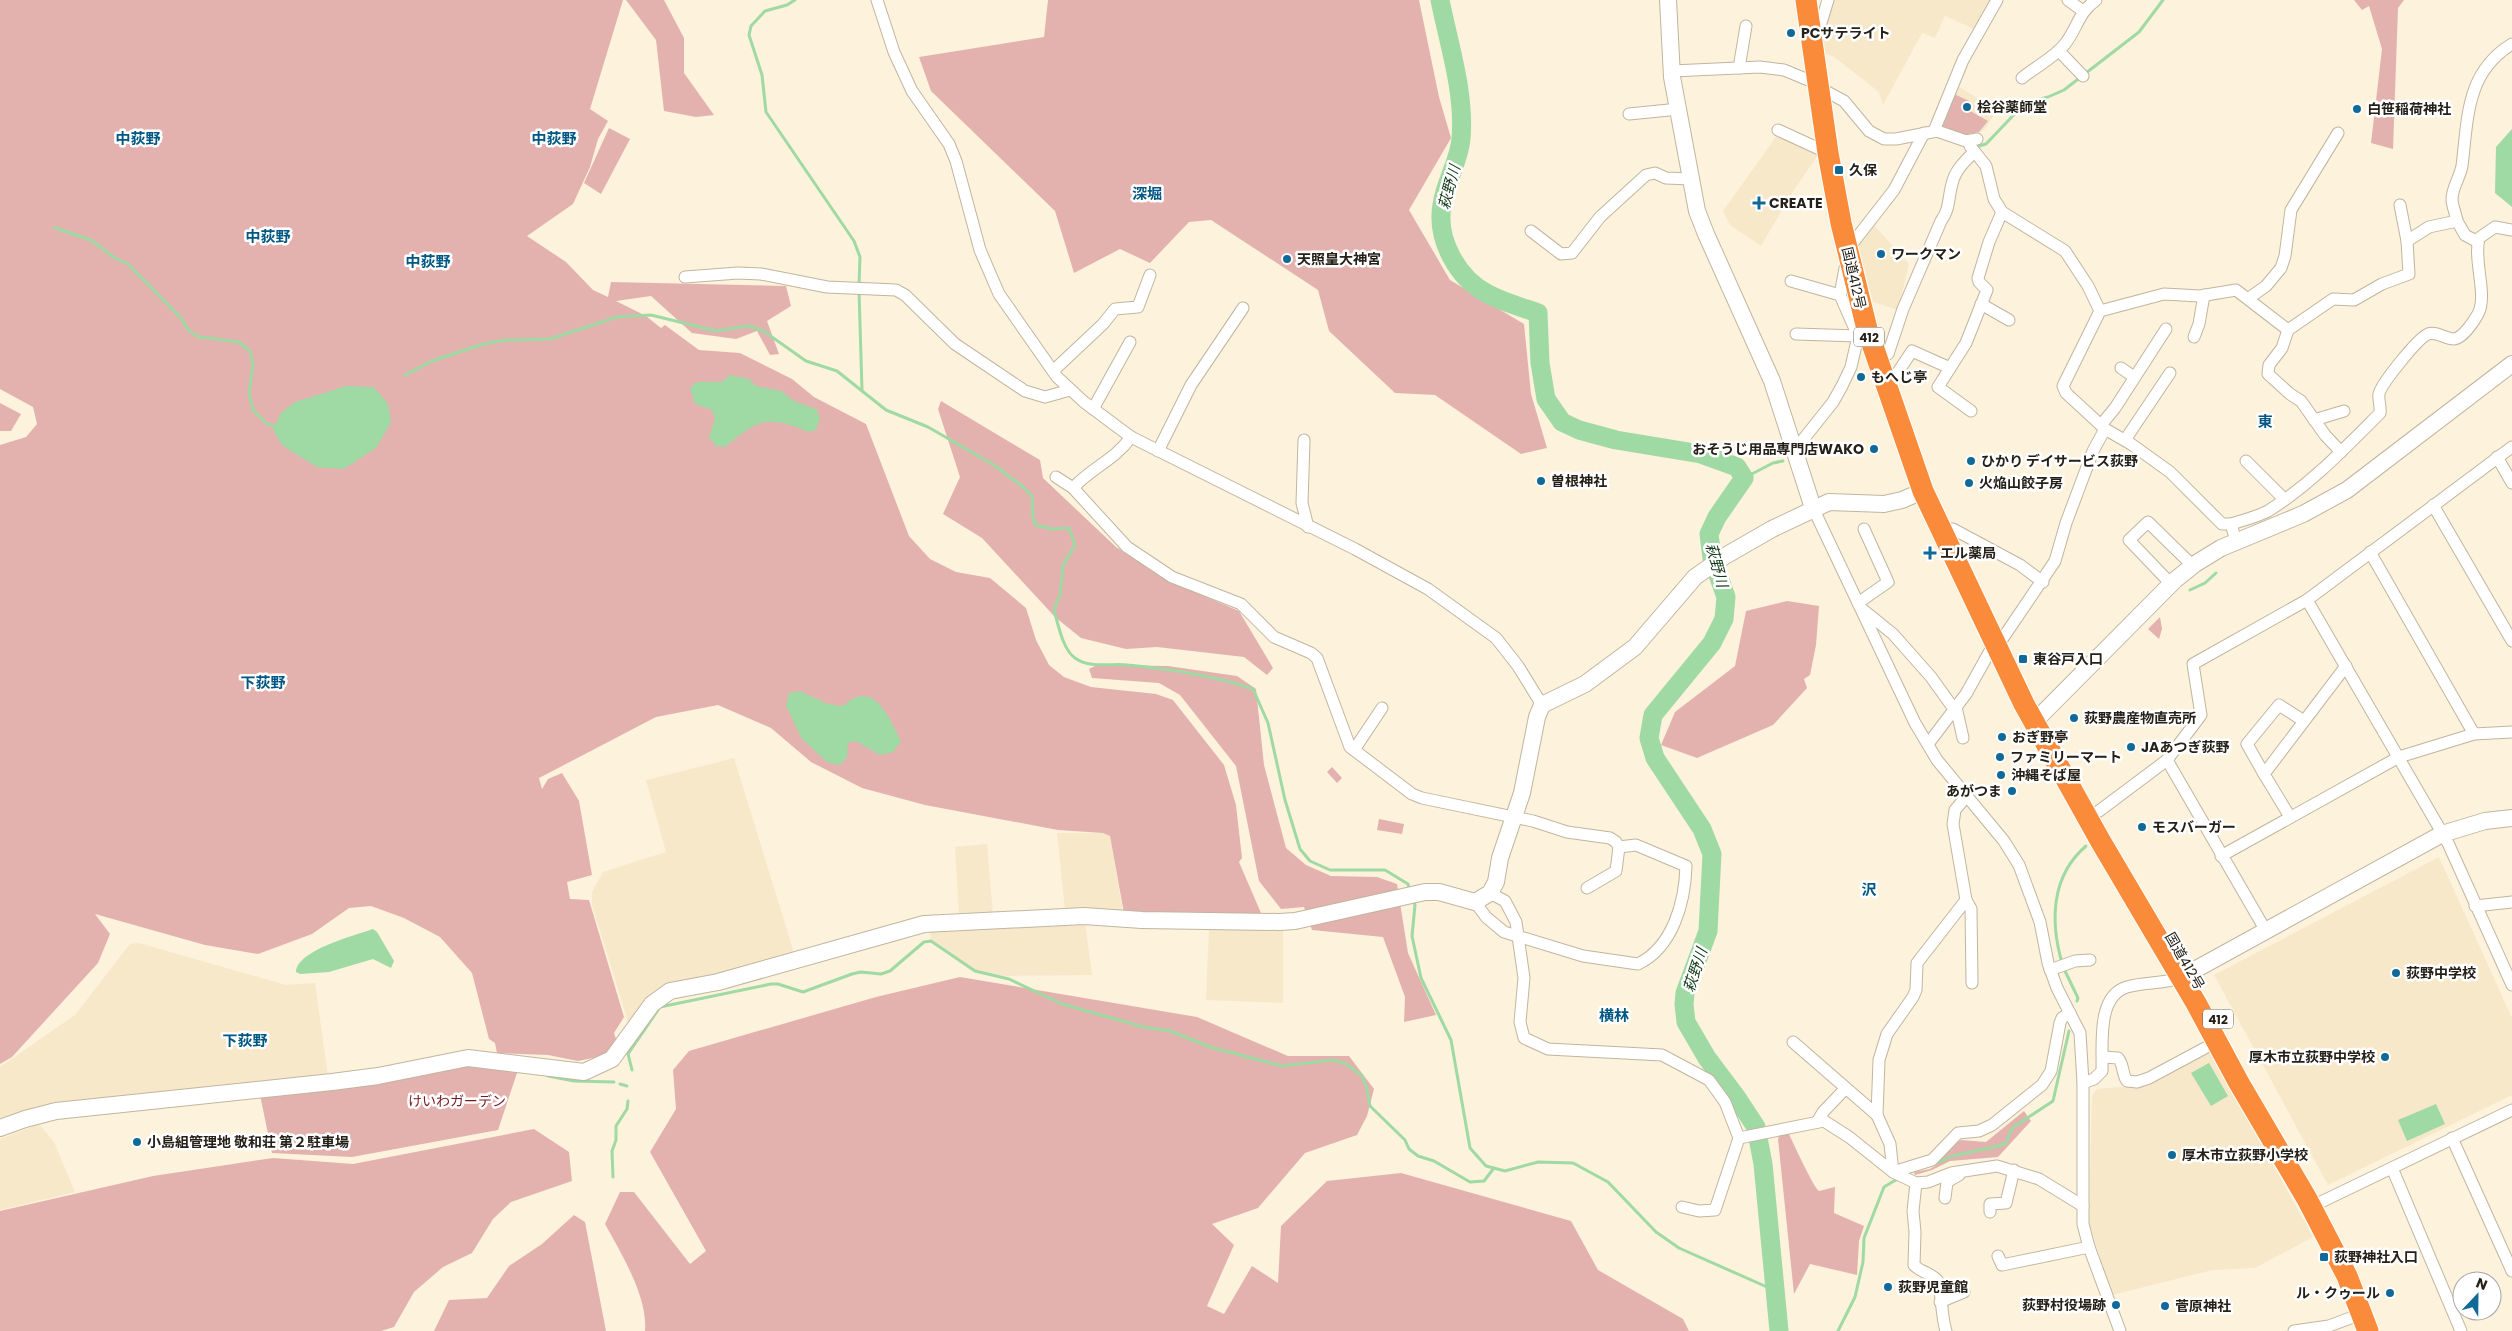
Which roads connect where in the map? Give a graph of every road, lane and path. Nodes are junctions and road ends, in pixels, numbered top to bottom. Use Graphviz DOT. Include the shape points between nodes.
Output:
graph roads {
  1 [pos="876,0"];
  2 [pos="1668,0"];
  3 [pos="1806,0"];
  4 [pos="1828,0"];
  5 [pos="1998,0"];
  6 [pos="2068,0"];
  7 [pos="2096,0"];
  8 [pos="2082,11"];
  9 [pos="1746,26"];
  10 [pos="1811,33"];
  11 [pos="2512,44"];
  12 [pos="2059,51"];
  13 [pos="1739,68"];
  14 [pos="1672,71"];
  15 [pos="2083,76"];
  16 [pos="2022,78"];
  17 [pos="1818,84"];
  18 [pos="1679,109"];
  19 [pos="1629,114"];
  20 [pos="1778,130"];
  21 [pos="1929,132"];
  22 [pos="2338,133"];
  23 [pos="1974,152"];
  24 [pos="1828,153"];
  25 [pos="1690,179"];
  26 [pos="2400,205"];
  27 [pos="2002,212"];
  28 [pos="2457,221"];
  29 [pos="2512,230"];
  30 [pos="1531,232"];
  31 [pos="2407,241"];
  32 [pos="2478,242"];
  33 [pos="1850,257"];
  34 [pos="1150,275"];
  35 [pos="685,278"];
  36 [pos="1791,281"];
  37 [pos="1840,295"];
  38 [pos="2204,295"];
  39 [pos="2249,298"];
  40 [pos="1981,304"];
  41 [pos="1243,308"];
  42 [pos="2100,312"];
  43 [pos="2009,320"];
  44 [pos="2166,329"];
  45 [pos="2288,330"];
  46 [pos="1862,332"];
  47 [pos="1796,334"];
  48 [pos="2194,337"];
  49 [pos="1130,342"];
  50 [pos="1876,359"];
  51 [pos="2512,364"];
  52 [pos="1950,368"];
  53 [pos="2121,368"];
  54 [pos="1053,371"];
  55 [pos="2170,373"];
  56 [pos="2134,377"];
  57 [pos="1885,385"];
  58 [pos="1070,390"];
  59 [pos="1093,409"];
  60 [pos="1971,411"];
  61 [pos="2344,411"];
  62 [pos="2314,420"];
  63 [pos="2103,427"];
  64 [pos="1131,438"];
  65 [pos="1304,440"];
  66 [pos="2125,440"];
  67 [pos="2512,446"];
  68 [pos="1794,451"];
  69 [pos="1158,452"];
  70 [pos="2341,452"];
  71 [pos="2497,457"];
  72 [pos="2246,461"];
  73 [pos="1056,477"];
  74 [pos="2512,483"];
  75 [pos="1073,488"];
  76 [pos="1923,491"];
  77 [pos="2284,499"];
  78 [pos="2433,505"];
  79 [pos="1813,508"];
  80 [pos="2231,524"];
  81 [pos="1308,527"];
  82 [pos="1864,530"];
  83 [pos="1942,532"];
  84 [pos="2236,541"];
  85 [pos="2370,552"];
  86 [pos="2193,566"];
  87 [pos="2043,582"];
  88 [pos="2172,584"];
  89 [pos="2307,600"];
  90 [pos="1860,606"];
  91 [pos="2512,641"];
  92 [pos="1999,648"];
  93 [pos="2346,666"];
  94 [pos="1542,705"];
  95 [pos="1382,708"];
  96 [pos="1955,708"];
  97 [pos="2039,717"];
  98 [pos="2304,721"];
  99 [pos="2512,732"];
  100 [pos="2474,734"];
  101 [pos="1963,738"];
  102 [pos="1928,744"];
  103 [pos="1354,750"];
  104 [pos="2399,757"];
  105 [pos="2167,760"];
  106 [pos="2264,774"];
  107 [pos="1966,797"];
  108 [pos="2099,811"];
  109 [pos="1515,818"];
  110 [pos="2290,818"];
  111 [pos="2512,818"];
  112 [pos="2442,834"];
  113 [pos="1619,847"];
  114 [pos="2221,856"];
  115 [pos="1587,888"];
  116 [pos="1490,892"];
  117 [pos="1966,900"];
  118 [pos="1475,902"];
  119 [pos="2512,902"];
  120 [pos="2475,906"];
  121 [pos="2266,931"];
  122 [pos="1518,937"];
  123 [pos="2090,960"];
  124 [pos="2050,970"];
  125 [pos="2185,975"];
  126 [pos="1972,983"];
  127 [pos="2512,985"];
  128 [pos="2070,1013"];
  129 [pos="2218,1041"];
  130 [pos="1794,1042"];
  131 [pos="2103,1057"];
  132 [pos="2083,1082"];
  133 [pos="1845,1089"];
  134 [pos="2512,1110"];
  135 [pos="1877,1115"];
  136 [pos="1817,1122"];
  137 [pos="0,1128"];
  138 [pos="1743,1137"];
  139 [pos="2452,1138"];
  140 [pos="2392,1168"];
  141 [pos="1964,1170"];
  142 [pos="2014,1170"];
  143 [pos="1897,1174"];
  144 [pos="1916,1182"];
  145 [pos="1945,1198"];
  146 [pos="2321,1202"];
  147 [pos="1990,1205"];
  148 [pos="2083,1206"];
  149 [pos="1682,1207"];
  150 [pos="2089,1247"];
  151 [pos="2509,1258"];
  152 [pos="2002,1265"];
  153 [pos="2512,1271"];
  154 [pos="1964,1292"];
  155 [pos="1940,1302"];
  156 [pos="2364,1323"];
  157 [pos="1946,1331"];
  158 [pos="2120,1331"];
  159 [pos="2294,1331"];
  160 [pos="2383,1331"];
  161 [pos="2461,1331"];
  1 -- 54 [label="street" via="912,91 949,144 980,250 999,294"];
  2 -- 14 [label="street"];
  3 -- 10 [label="highway, 国道412号 / 412"];
  4 -- 10 [label="street" via="1821,23"];
  5 -- 21 [label="street" via="1963,60"];
  6 -- 8 [label="street"];
  7 -- 8 [label="street"];
  8 -- 12 [label="street" via="2077,27"];
  9 -- 13 [label="street"];
  10 -- 17 [label="highway, 国道412号 / 412"];
  11 -- 28 [label="street" via="2490,60 2475,84 2470,100 2461,170 2452,198"];
  12 -- 15 [label="street"];
  12 -- 16 [label="street"];
  13 -- 14 [label="street"];
  13 -- 17 [label="street" via="1784,70"];
  14 -- 18 [label="street"];
  17 -- 21 [label="street" via="1844,101 1865,127 1878,137 1896,139"];
  17 -- 24 [label="highway, 国道412号 / 412"];
  18 -- 19 [label="street"];
  18 -- 25 [label="street"];
  20 -- 24 [label="street"];
  21 -- 23 [label="street" via="1937,130 1971,140"];
  21 -- 33 [label="street"];
  22 -- 39 [label="street" via="2291,210 2281,268 2266,286"];
  23 -- 27 [label="street" via="1988,170 1994,198"];
  23 -- 50 [label="street" via="1963,163 1952,183 1947,213 1903,309 1888,354"];
  24 -- 33 [label="highway, 国道412号 / 412"];
  25 -- 30 [label="street" via="1666,178 1655,173 1646,175 1600,218 1572,252 1561,254"];
  25 -- 68 [label="street" via="1697,211 1772,381"];
  26 -- 31 [label="street"];
  27 -- 40 [label="street" via="1978,278 1987,290"];
  27 -- 42 [label="street" via="2065,251 2088,286"];
  28 -- 31 [label="street" via="2429,226"];
  28 -- 32 [label="street" via="2465,235"];
  29 -- 32 [label="street" via="2495,227 2487,230"];
  31 -- 45 [label="street" via="2409,274 2354,300 2333,299"];
  32 -- 70 [label="street" via="2481,300 2477,316 2461,336 2426,336 2402,360 2381,388 2380,413"];
  33 -- 37 [label="street"];
  33 -- 46 [label="highway, 国道412号 / 412"];
  34 -- 54 [label="street" via="1138,307 1115,309"];
  35 -- 58 [label="street" via="761,274 827,287 896,290 955,344 1025,391 1045,397"];
  36 -- 37 [label="street"];
  37 -- 46 [label="street"];
  38 -- 39 [label="street" via="2236,290"];
  38 -- 42 [label="street" via="2164,294"];
  38 -- 48 [label="street"];
  39 -- 45 [label="street"];
  40 -- 43 [label="street"];
  40 -- 52 [label="street" via="1966,343"];
  41 -- 69 [label="street" via="1191,384"];
  42 -- 63 [label="street" via="2063,386 2066,393"];
  44 -- 56 [label="street"];
  45 -- 62 [label="street" via="2282,348 2268,365 2268,374 2301,401"];
  46 -- 47 [label="street"];
  46 -- 50 [label="highway, 国道412号 / 412"];
  46 -- 68 [label="street" via="1851,367 1833,402"];
  49 -- 59 [label="street"];
  50 -- 57 [label="highway, 国道412号 / 412"];
  51 -- 84 [label="street" via="2347,490 2304,514"];
  52 -- 57 [label="street" via="1912,351"];
  52 -- 60 [label="street" via="1936,390"];
  53 -- 56 [label="street"];
  54 -- 58 [label="street"];
  55 -- 66 [label="street"];
  56 -- 63 [label="street"];
  57 -- 76 [label="highway, 国道412号 / 412"];
  58 -- 59 [label="street"];
  59 -- 64 [label="street"];
  61 -- 62 [label="street"];
  62 -- 70 [label="street"];
  63 -- 66 [label="street"];
  63 -- 87 [label="street" via="2069,514 2056,561"];
  64 -- 69 [label="street"];
  64 -- 75 [label="street" via="1121,452"];
  65 -- 81 [label="street" via="1302,502"];
  66 -- 80 [label="street" via="2170,472 2222,524"];
  67 -- 71 [label="street"];
  68 -- 79 [label="street"];
  69 -- 81 [label="street"];
  70 -- 77 [label="street"];
  71 -- 74 [label="street"];
  71 -- 78 [label="street"];
  72 -- 77 [label="street" via="2264,473"];
  73 -- 75 [label="street"];
  75 -- 103 [label="street" via="1127,547 1172,577 1241,604 1274,637 1317,658 1350,747"];
  76 -- 79 [label="street" via="1864,509 1840,501"];
  76 -- 83 [label="highway, 国道412号 / 412"];
  77 -- 80 [label="street" via="2266,512"];
  78 -- 85 [label="street"];
  78 -- 91 [label="street"];
  79 -- 90 [label="street"];
  79 -- 94 [label="street" via="1707,568 1695,577 1635,647 1585,684"];
  80 -- 84 [label="street"];
  81 -- 94 [label="street" via="1428,589 1496,638"];
  82 -- 90 [label="street" via="1888,582"];
  83 -- 87 [label="street" via="1953,530 2020,565"];
  83 -- 92 [label="highway, 国道412号 / 412"];
  84 -- 86 [label="street"];
  85 -- 89 [label="street"];
  85 -- 100 [label="street"];
  86 -- 88 [label="street"];
  86 -- 88 [label="street" via="2148,522 2129,540"];
  87 -- 92 [label="street"];
  88 -- 97 [label="street"];
  89 -- 93 [label="street"];
  89 -- 105 [label="street" via="2194,664 2201,716"];
  90 -- 96 [label="street" via="1893,634"];
  90 -- 102 [label="street"];
  92 -- 96 [label="street"];
  92 -- 97 [label="highway, 国道412号 / 412"];
  93 -- 98 [label="street"];
  93 -- 104 [label="street"];
  94 -- 109 [label="street"];
  95 -- 103 [label="street"];
  96 -- 101 [label="street"];
  96 -- 102 [label="street"];
  97 -- 108 [label="highway, 国道412号 / 412"];
  97 -- 125 [label="highway, 国道412号 / 412" via="2101,842"];
  98 -- 106 [label="street"];
  98 -- 106 [label="street" via="2279,704 2248,744"];
  99 -- 100 [label="street"];
  100 -- 104 [label="street"];
  102 -- 107 [label="street"];
  103 -- 109 [label="street" via="1412,794"];
  104 -- 110 [label="street"];
  104 -- 112 [label="street"];
  105 -- 108 [label="street"];
  105 -- 114 [label="street"];
  106 -- 110 [label="street"];
  107 -- 117 [label="street" via="1955,810 1952,842"];
  107 -- 124 [label="street" via="2020,865 2040,922"];
  108 -- 125 [label="highway, 国道412号 / 412"];
  109 -- 113 [label="street" via="1567,832 1610,838"];
  109 -- 116 [label="street"];
  110 -- 114 [label="street"];
  111 -- 112 [label="street" via="2485,821"];
  112 -- 120 [label="street"];
  112 -- 121 [label="street"];
  113 -- 115 [label="street" via="1616,871"];
  113 -- 122 [label="street" via="1636,845 1686,866 1685,892 1669,937 1642,962 1632,964 1583,956"];
  114 -- 121 [label="street"];
  116 -- 118 [label="street"];
  116 -- 122 [label="street" via="1505,901 1514,915"];
  117 -- 126 [label="street" via="1976,936"];
  117 -- 135 [label="street" via="1917,963 1916,990 1887,1034 1879,1060"];
  118 -- 122 [label="street" via="1486,918 1504,932"];
  118 -- 137 [label="street" via="1439,892 1280,922 1084,916 924,924 718,982 670,991 652,1004 612,1059 584,1072 468,1058 341,1081 56,1111"];
  119 -- 120 [label="street"];
  120 -- 127 [label="street"];
  121 -- 125 [label="street"];
  122 -- 138 [label="street" via="1524,978 1520,1022 1524,1038 1548,1049 1662,1054 1709,1080 1726,1102"];
  123 -- 124 [label="street" via="2075,961"];
  124 -- 128 [label="street"];
  125 -- 129 [label="highway, 国道412号 / 412"];
  125 -- 131 [label="street" via="2169,982 2126,987 2116,993 2105,1012"];
  125 -- 146 [label="highway, 国道412号 / 412"];
  128 -- 132 [label="street" via="2080,1033"];
  128 -- 143 [label="street" via="2060,1023 2051,1071 2042,1085 1992,1125 1958,1134 1932,1160"];
  129 -- 131 [label="street" via="2137,1082 2127,1081 2118,1058"];
  129 -- 156 [label="highway, 国道412号 / 412" via="2307,1199 2346,1276"];
  130 -- 133 [label="street"];
  131 -- 132 [label="street" via="2102,1071 2094,1079"];
  132 -- 148 [label="street"];
  133 -- 135 [label="street"];
  133 -- 136 [label="street"];
  134 -- 139 [label="street"];
  135 -- 143 [label="street" via="1890,1144"];
  136 -- 138 [label="street"];
  136 -- 143 [label="street" via="1824,1121 1849,1137"];
  138 -- 149 [label="street" via="1715,1210"];
  139 -- 140 [label="street"];
  139 -- 151 [label="street"];
  140 -- 146 [label="street"];
  140 -- 161 [label="street"];
  141 -- 142 [label="street" via="1997,1166"];
  141 -- 144 [label="street" via="1928,1182"];
  141 -- 145 [label="street" via="1947,1182"];
  142 -- 147 [label="street" via="2006,1203"];
  142 -- 148 [label="street" via="2039,1179"];
  143 -- 144 [label="street"];
  144 -- 155 [label="street" via="1914,1265 1939,1283"];
  146 -- 160 [label="highway, 国道412号 / 412"];
  148 -- 150 [label="street"];
  150 -- 152 [label="street"];
  150 -- 158 [label="street"];
  151 -- 153 [label="street"];
  154 -- 155 [label="street"];
  155 -- 157 [label="street"];
  156 -- 159 [label="street"];
}
